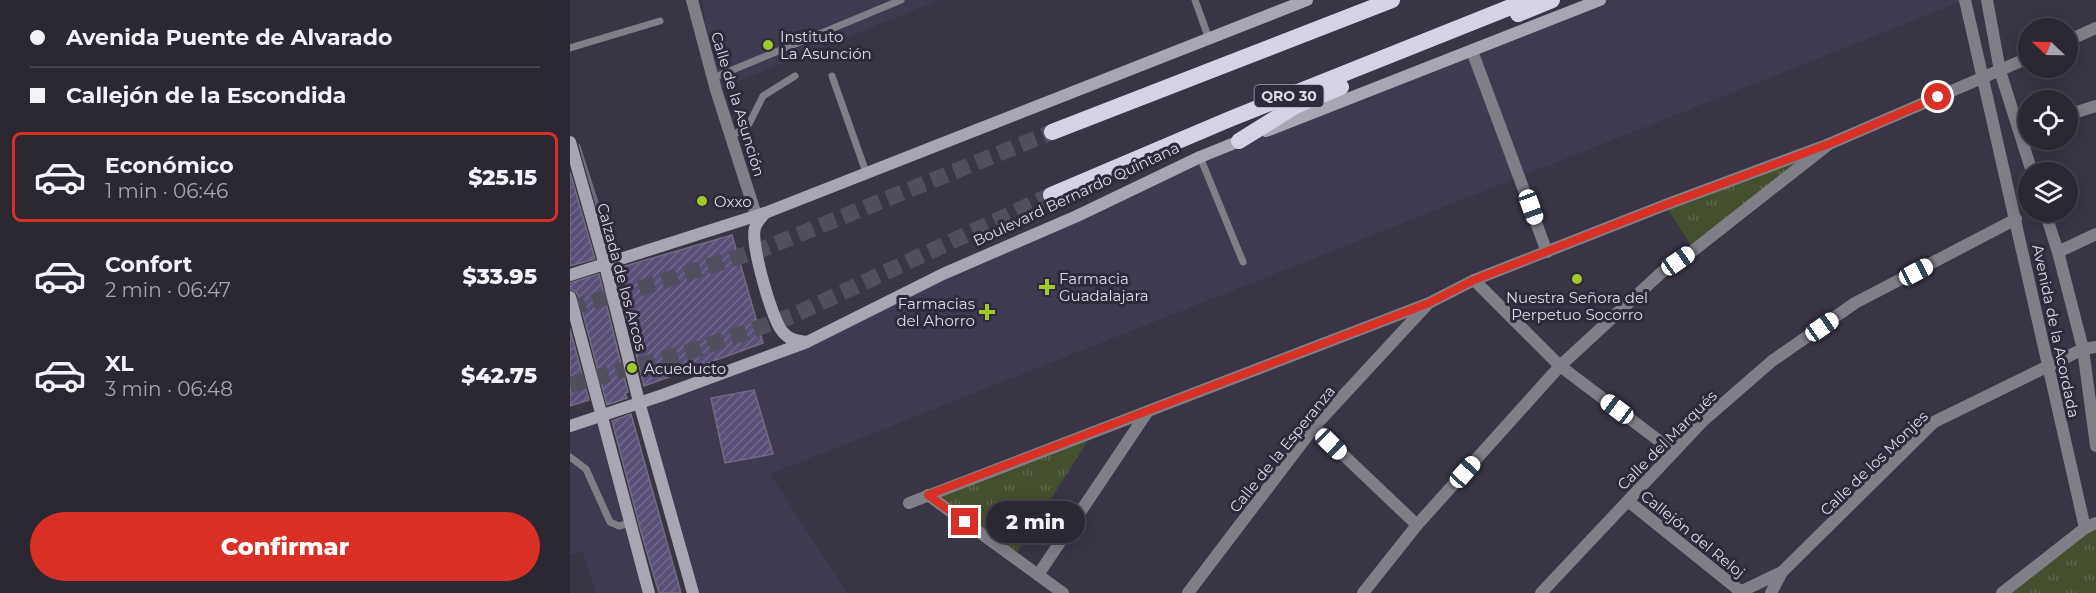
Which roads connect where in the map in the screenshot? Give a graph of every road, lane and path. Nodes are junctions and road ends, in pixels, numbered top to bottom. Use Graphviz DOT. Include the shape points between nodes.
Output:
graph roads {
  1 [pos="692,0"];
  2 [pos="901,0"];
  3 [pos="1195,0"];
  4 [pos="1307,0"];
  5 [pos="1392,0"];
  6 [pos="1528,0"];
  7 [pos="1552,0"];
  8 [pos="1600,0"];
  9 [pos="1965,0"];
  10 [pos="1987,0"];
  11 [pos="660,21"];
  12 [pos="2096,28"];
  13 [pos="2078,36"];
  14 [pos="1209,39"];
  15 [pos="570,48"];
  16 [pos="1472,51"];
  17 [pos="2018,63"];
  18 [pos="2000,71"];
  19 [pos="795,76"];
  20 [pos="832,76"];
  21 [pos="713,78"];
  22 [pos="1982,78"];
  23 [pos="2096,106"];
  24 [pos="2078,112"];
  25 [pos="2018,116"];
  26 [pos="1052,132"];
  27 [pos="731,136"];
  28 [pos="1239,141"];
  29 [pos="570,142"];
  30 [pos="1829,144"];
  31 [pos="1200,157"];
  32 [pos="867,175"];
  33 [pos="1051,195"];
  34 [pos="761,214"];
  35 [pos="2016,219"];
  36 [pos="2048,222"];
  37 [pos="2096,234"];
  38 [pos="1547,252"];
  39 [pos="2058,252"];
  40 [pos="1243,262"];
  41 [pos="605,265"];
  42 [pos="570,275"];
  43 [pos="1474,280"];
  44 [pos="570,297"];
  45 [pos="1429,303"];
  46 [pos="807,342"];
  47 [pos="2090,348"];
  48 [pos="1560,366"];
  49 [pos="2049,366"];
  50 [pos="639,402"];
  51 [pos="1148,411"];
  52 [pos="601,417"];
  53 [pos="570,426"];
  54 [pos="1314,428"];
  55 [pos="2096,446"];
  56 [pos="1674,452"];
  57 [pos="570,457"];
  58 [pos="928,495"];
  59 [pos="1628,501"];
  60 [pos="909,502"];
  61 [pos="630,523"];
  62 [pos="1417,525"];
  63 [pos="2090,525"];
  64 [pos="1782,572"];
  65 [pos="1038,575"];
  66 [pos="1739,592"];
  67 [pos="649,593"];
  68 [pos="693,593"];
  69 [pos="1063,593"];
  70 [pos="1188,593"];
  71 [pos="1363,593"];
  72 [pos="1541,593"];
  73 [pos="1771,593"];
  74 [pos="2002,593"];
  1 -- 21 [label="street, Calle de la Asunción"];
  2 -- 21 [label="lane"];
  3 -- 14 [label="lane"];
  4 -- 14 [label="main road"];
  5 -- 26 [label="highway"];
  6 -- 33 [label="highway, Boulevard Bernardo Quintana / QRO 30"];
  7 -- 28 [label="highway" via="1297,105"];
  8 -- 16 [label="main road, Boulevard Bernardo Quintana"];
  9 -- 22 [label="street, Avenida de la Acordada"];
  10 -- 18 [label="street"];
  11 -- 15 [label="lane"];
  12 -- 13 [label="street"];
  14 -- 32 [label="main road"];
  16 -- 28 [label="main road, Boulevard Bernardo Quintana"];
  16 -- 38 [label="street"];
  17 -- 18 [label="street"];
  18 -- 22 [label="street"];
  18 -- 25 [label="street"];
  19 -- 27 [label="lane" via="764,96 749,124"];
  20 -- 32 [label="lane"];
  21 -- 27 [label="street, Calle de la Asunción"];
  22 -- 30 [label="street"];
  22 -- 35 [label="street, Avenida de la Acordada"];
  23 -- 24 [label="street"];
  27 -- 34 [label="street, Calle de la Asunción"];
  28 -- 31 [label="main road, Boulevard Bernardo Quintana"];
  29 -- 41 [label="main road, Calzada de los Arcos"];
  30 -- 38 [label="street"];
  30 -- 48 [label="street" via="1662,272"];
  31 -- 40 [label="lane"];
  31 -- 46 [label="main road, Boulevard Bernardo Quintana" via="943,274"];
  32 -- 34 [label="main road"];
  34 -- 41 [label="main road"];
  34 -- 46 [label="main road" via="754,244 780,329 790,339"];
  35 -- 49 [label="street, Avenida de la Acordada"];
  35 -- 56 [label="street, Calle del Marqués" via="1855,303 1772,361"];
  36 -- 39 [label="street, Avenida de la Acordada"];
  37 -- 39 [label="street"];
  38 -- 43 [label="street"];
  39 -- 47 [label="street, Avenida de la Acordada"];
  41 -- 42 [label="main road"];
  41 -- 50 [label="main road, Calzada de los Arcos"];
  43 -- 45 [label="street"];
  43 -- 48 [label="street"];
  44 -- 52 [label="main road"];
  45 -- 51 [label="street"];
  45 -- 54 [label="street, Calle de la Esperanza"];
  46 -- 50 [label="main road, Boulevard Bernardo Quintana"];
  47 -- 49 [label="street, Calle de los Monjes"];
  47 -- 55 [label="street, Avenida de la Acordada"];
  48 -- 56 [label="street"];
  48 -- 62 [label="street"];
  49 -- 63 [label="street, Avenida de la Acordada"];
  49 -- 64 [label="street, Calle de los Monjes" via="1934,422"];
  50 -- 52 [label="main road, Boulevard Bernardo Quintana"];
  50 -- 68 [label="main road, Calzada de los Arcos"];
  51 -- 58 [label="street"];
  51 -- 65 [label="street"];
  52 -- 53 [label="main road, Boulevard Bernardo Quintana"];
  52 -- 61 [label="main road"];
  54 -- 62 [label="street"];
  54 -- 70 [label="street, Calle de la Esperanza"];
  56 -- 59 [label="street, Calle del Marqués"];
  57 -- 61 [label="lane" via="585,469 610,522 619,526"];
  58 -- 60 [label="street"];
  58 -- 65 [label="street"];
  59 -- 66 [label="street, Callejón del Reloj"];
  59 -- 72 [label="street, Calle del Marqués"];
  61 -- 67 [label="main road"];
  62 -- 71 [label="street"];
  63 -- 74 [label="street"];
  64 -- 66 [label="street"];
  64 -- 73 [label="street, Calle de los Monjes"];
  65 -- 69 [label="street"];
}
